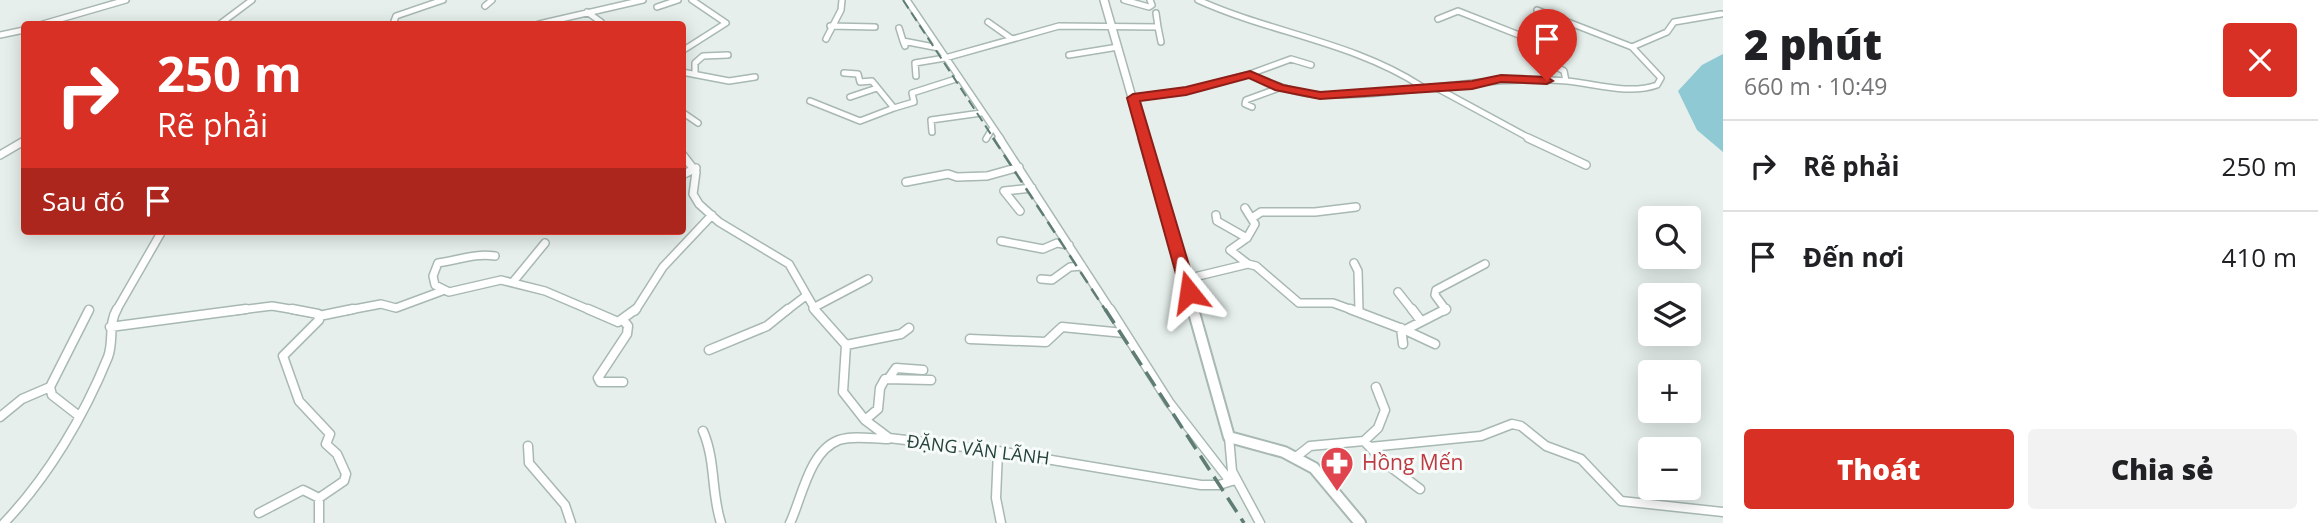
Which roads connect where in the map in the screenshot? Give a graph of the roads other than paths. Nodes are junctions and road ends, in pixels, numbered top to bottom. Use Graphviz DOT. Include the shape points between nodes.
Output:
graph roads {
  1 [pos="126,0"];
  2 [pos="252,0"];
  3 [pos="443,0"];
  4 [pos="492,0"];
  5 [pos="643,0"];
  6 [pos="678,0"];
  7 [pos="692,0"];
  8 [pos="842,0"];
  9 [pos="907,0"];
  10 [pos="1104,0"];
  11 [pos="1125,0"];
  12 [pos="1150,0"];
  13 [pos="1201,0"];
  14 [pos="577,4"];
  15 [pos="485,6"];
  16 [pos="1466,6"];
  17 [pos="657,7"];
  18 [pos="1537,10"];
  19 [pos="1458,11"];
  20 [pos="587,12"];
  21 [pos="1156,13"];
  22 [pos="1721,13"];
  23 [pos="579,15"];
  24 [pos="1438,19"];
  25 [pos="53,21"];
  26 [pos="224,21"];
  27 [pos="394,21"];
  28 [pos="552,21"];
  29 [pos="600,21"];
  30 [pos="988,22"];
  31 [pos="1112,25"];
  32 [pos="831,26"];
  33 [pos="875,27"];
  34 [pos="1158,27"];
  35 [pos="899,28"];
  36 [pos="21,31"];
  37 [pos="0,35"];
  38 [pos="826,39"];
  39 [pos="1012,39"];
  40 [pos="1161,42"];
  41 [pos="1118,47"];
  42 [pos="1632,47"];
  43 [pos="686,48"];
  44 [pos="939,48"];
  45 [pos="728,55"];
  46 [pos="1069,55"];
  47 [pos="945,58"];
  48 [pos="1311,65"];
  49 [pos="686,72"];
  50 [pos="695,73"];
  51 [pos="844,73"];
  52 [pos="1250,74"];
  53 [pos="916,76"];
  54 [pos="755,77"];
  55 [pos="959,78"];
  56 [pos="1566,81"];
  57 [pos="1422,87"];
  58 [pos="1435,87"];
  59 [pos="877,88"];
  60 [pos="1279,88"];
  61 [pos="850,97"];
  62 [pos="1133,98"];
  63 [pos="810,101"];
  64 [pos="1252,107"];
  65 [pos="894,108"];
  66 [pos="981,113"];
  67 [pos="686,115"];
  68 [pos="698,123"];
  69 [pos="992,129"];
  70 [pos="932,132"];
  71 [pos="986,140"];
  72 [pos="21,143"];
  73 [pos="0,155"];
  74 [pos="686,158"];
  75 [pos="1586,165"];
  76 [pos="1019,167"];
  77 [pos="696,168"];
  78 [pos="686,173"];
  79 [pos="906,181"];
  80 [pos="1032,188"];
  81 [pos="1356,207"];
  82 [pos="1245,208"];
  83 [pos="1020,211"];
  84 [pos="712,215"];
  85 [pos="1216,215"];
  86 [pos="1252,218"];
  87 [pos="160,235"];
  88 [pos="1247,238"];
  89 [pos="1001,241"];
  90 [pos="545,243"];
  91 [pos="1069,245"];
  92 [pos="495,257"];
  93 [pos="1354,263"];
  94 [pos="1248,264"];
  95 [pos="1485,264"];
  96 [pos="1082,266"];
  97 [pos="868,279"];
  98 [pos="1041,279"];
  99 [pos="1186,279"];
  100 [pos="513,282"];
  101 [pos="442,291"];
  102 [pos="1398,292"];
  103 [pos="807,295"];
  104 [pos="813,308"];
  105 [pos="89,310"];
  106 [pos="1359,312"];
  107 [pos="319,316"];
  108 [pos="624,321"];
  109 [pos="1421,321"];
  110 [pos="110,327"];
  111 [pos="909,328"];
  112 [pos="1403,329"];
  113 [pos="1124,333"];
  114 [pos="970,339"];
  115 [pos="1403,344"];
  116 [pos="1435,344"];
  117 [pos="846,345"];
  118 [pos="709,350"];
  119 [pos="922,370"];
  120 [pos="889,377"];
  121 [pos="931,380"];
  122 [pos="623,382"];
  123 [pos="50,387"];
  124 [pos="1376,387"];
  125 [pos="79,416"];
  126 [pos="0,417"];
  127 [pos="865,420"];
  128 [pos="703,431"];
  129 [pos="1229,437"];
  130 [pos="889,439"];
  131 [pos="1367,444"];
  132 [pos="528,446"];
  133 [pos="999,451"];
  134 [pos="1296,457"];
  135 [pos="1233,480"];
  136 [pos="1420,489"];
  137 [pos="319,498"];
  138 [pos="1723,512"];
  139 [pos="259,513"];
  140 [pos="4,523"];
  141 [pos="319,523"];
  142 [pos="571,523"];
  143 [pos="721,523"];
  144 [pos="790,523"];
  145 [pos="1001,523"];
  146 [pos="1260,523"];
  147 [pos="1360,523"];
  1 -- 25 [label="street"];
  2 -- 26 [label="street"];
  3 -- 27 [label="street" via="396,16"];
  4 -- 15 [label="street"];
  5 -- 20 [label="street"];
  6 -- 17 [label="street"];
  7 -- 43 [label="street" via="726,23"];
  8 -- 32 [label="street"];
  9 -- 44 [label="street"];
  10 -- 31 [label="street"];
  11 -- 12 [label="street" via="1147,7 1152,5"];
  13 -- 57 [label="street" via="1251,22 1369,59"];
  14 -- 23 [label="street"];
  16 -- 19 [label="street"];
  18 -- 42 [label="street"];
  19 -- 24 [label="street"];
  19 -- 56 [label="street" via="1552,48 1544,60 1564,71"];
  20 -- 23 [label="street"];
  20 -- 29 [label="street"];
  21 -- 34 [label="street"];
  22 -- 42 [label="street" via="1674,22 1667,32"];
  23 -- 28 [label="street"];
  30 -- 39 [label="street"];
  31 -- 34 [label="street"];
  31 -- 39 [label="street" via="1059,26"];
  31 -- 41 [label="street"];
  32 -- 33 [label="street"];
  32 -- 38 [label="street"];
  34 -- 40 [label="street"];
  35 -- 44 [label="street" via="904,44"];
  36 -- 37 [label="street"];
  39 -- 47 [label="street"];
  41 -- 46 [label="street"];
  41 -- 62 [label="street"];
  42 -- 56 [label="street" via="1660,75 1659,83 1638,90"];
  44 -- 47 [label="street"];
  45 -- 50 [label="street" via="703,56 695,63"];
  47 -- 53 [label="street" via="915,63"];
  47 -- 55 [label="street"];
  48 -- 52 [label="street" via="1291,60"];
  49 -- 50 [label="street"];
  50 -- 54 [label="street" via="723,80"];
  51 -- 59 [label="street" via="858,74 860,82 872,81"];
  52 -- 60 [label="street"];
  52 -- 62 [label="street" via="1186,91"];
  55 -- 65 [label="street" via="912,93 914,102"];
  55 -- 66 [label="street"];
  56 -- 58 [label="street" via="1501,79"];
  57 -- 58 [label="street"];
  57 -- 60 [label="street" via="1320,95"];
  58 -- 75 [label="street" via="1496,123"];
  59 -- 61 [label="street"];
  59 -- 65 [label="street"];
  60 -- 64 [label="street" via="1246,100"];
  62 -- 99 [label="street"];
  63 -- 65 [label="street" via="860,121"];
  66 -- 69 [label="street"];
  66 -- 70 [label="street" via="932,120"];
  67 -- 68 [label="street"];
  69 -- 71 [label="street"];
  69 -- 76 [label="street"];
  72 -- 73 [label="street"];
  74 -- 77 [label="street"];
  76 -- 79 [label="street" via="987,176 948,174"];
  76 -- 80 [label="street"];
  77 -- 78 [label="street"];
  77 -- 84 [label="street" via="694,198"];
  80 -- 83 [label="street" via="1004,191"];
  80 -- 91 [label="street"];
  81 -- 86 [label="street" via="1261,212"];
  82 -- 86 [label="street"];
  84 -- 103 [label="street" via="788,264"];
  84 -- 108 [label="street"];
  85 -- 88 [label="street"];
  86 -- 88 [label="street" via="1255,224"];
  87 -- 110 [label="street"];
  88 -- 94 [label="street" via="1230,250"];
  89 -- 91 [label="street" via="1042,248"];
  90 -- 100 [label="street"];
  91 -- 96 [label="street"];
  92 -- 101 [label="street" via="477,253 438,263 433,279"];
  93 -- 106 [label="street"];
  94 -- 99 [label="street"];
  94 -- 106 [label="street" via="1263,269 1299,303 1334,303"];
  95 -- 109 [label="street" via="1436,290 1446,309"];
  96 -- 98 [label="street" via="1070,267 1052,280"];
  96 -- 113 [label="street"];
  97 -- 104 [label="street"];
  99 -- 129 [label="street"];
  100 -- 101 [label="street" via="494,279 471,289"];
  100 -- 108 [label="street"];
  101 -- 107 [label="street" via="396,308 381,304"];
  102 -- 109 [label="street"];
  103 -- 104 [label="street"];
  103 -- 118 [label="street" via="766,326"];
  104 -- 117 [label="street"];
  105 -- 123 [label="street"];
  106 -- 112 [label="street"];
  107 -- 110 [label="street" via="272,306"];
  107 -- 137 [label="street" via="305,337 283,356 295,395 330,434 326,444 337,454 346,474 344,481"];
  108 -- 122 [label="street" via="627,334 598,378 600,382"];
  109 -- 112 [label="street"];
  110 -- 125 [label="street" via="109,354"];
  111 -- 117 [label="street" via="901,334"];
  112 -- 115 [label="street"];
  112 -- 116 [label="street"];
  113 -- 114 [label="street" via="1062,327 1046,342"];
  113 -- 135 [label="street" via="1190,433"];
  117 -- 127 [label="street, ĐẶNG VĂN LÃNH" via="843,392"];
  119 -- 120 [label="street" via="896,368"];
  120 -- 121 [label="street"];
  120 -- 127 [label="street" via="882,382 878,409"];
  123 -- 125 [label="street" via="52,395"];
  123 -- 126 [label="street" via="33,392"];
  124 -- 131 [label="street" via="1385,410"];
  125 -- 140 [label="street" via="32,494"];
  127 -- 130 [label="street, ĐẶNG VĂN LÃNH"];
  128 -- 143 [label="street" via="715,458 714,507"];
  129 -- 134 [label="street"];
  129 -- 135 [label="street" via="1227,459"];
  130 -- 133 [label="street, ĐẶNG VĂN LÃNH"];
  130 -- 144 [label="street" via="845,439 830,444 818,458"];
  131 -- 134 [label="street" via="1310,446"];
  131 -- 136 [label="street"];
  131 -- 138 [label="street" via="1481,436 1512,424 1546,446 1581,460 1621,501"];
  132 -- 142 [label="street" via="529,463 565,505"];
  133 -- 135 [label="street, ĐẶNG VĂN LÃNH" via="1200,485"];
  133 -- 145 [label="street" via="996,498"];
  134 -- 147 [label="street" via="1314,468"];
  135 -- 146 [label="street"];
  137 -- 139 [label="street" via="303,491"];
  137 -- 141 [label="street"];
}
